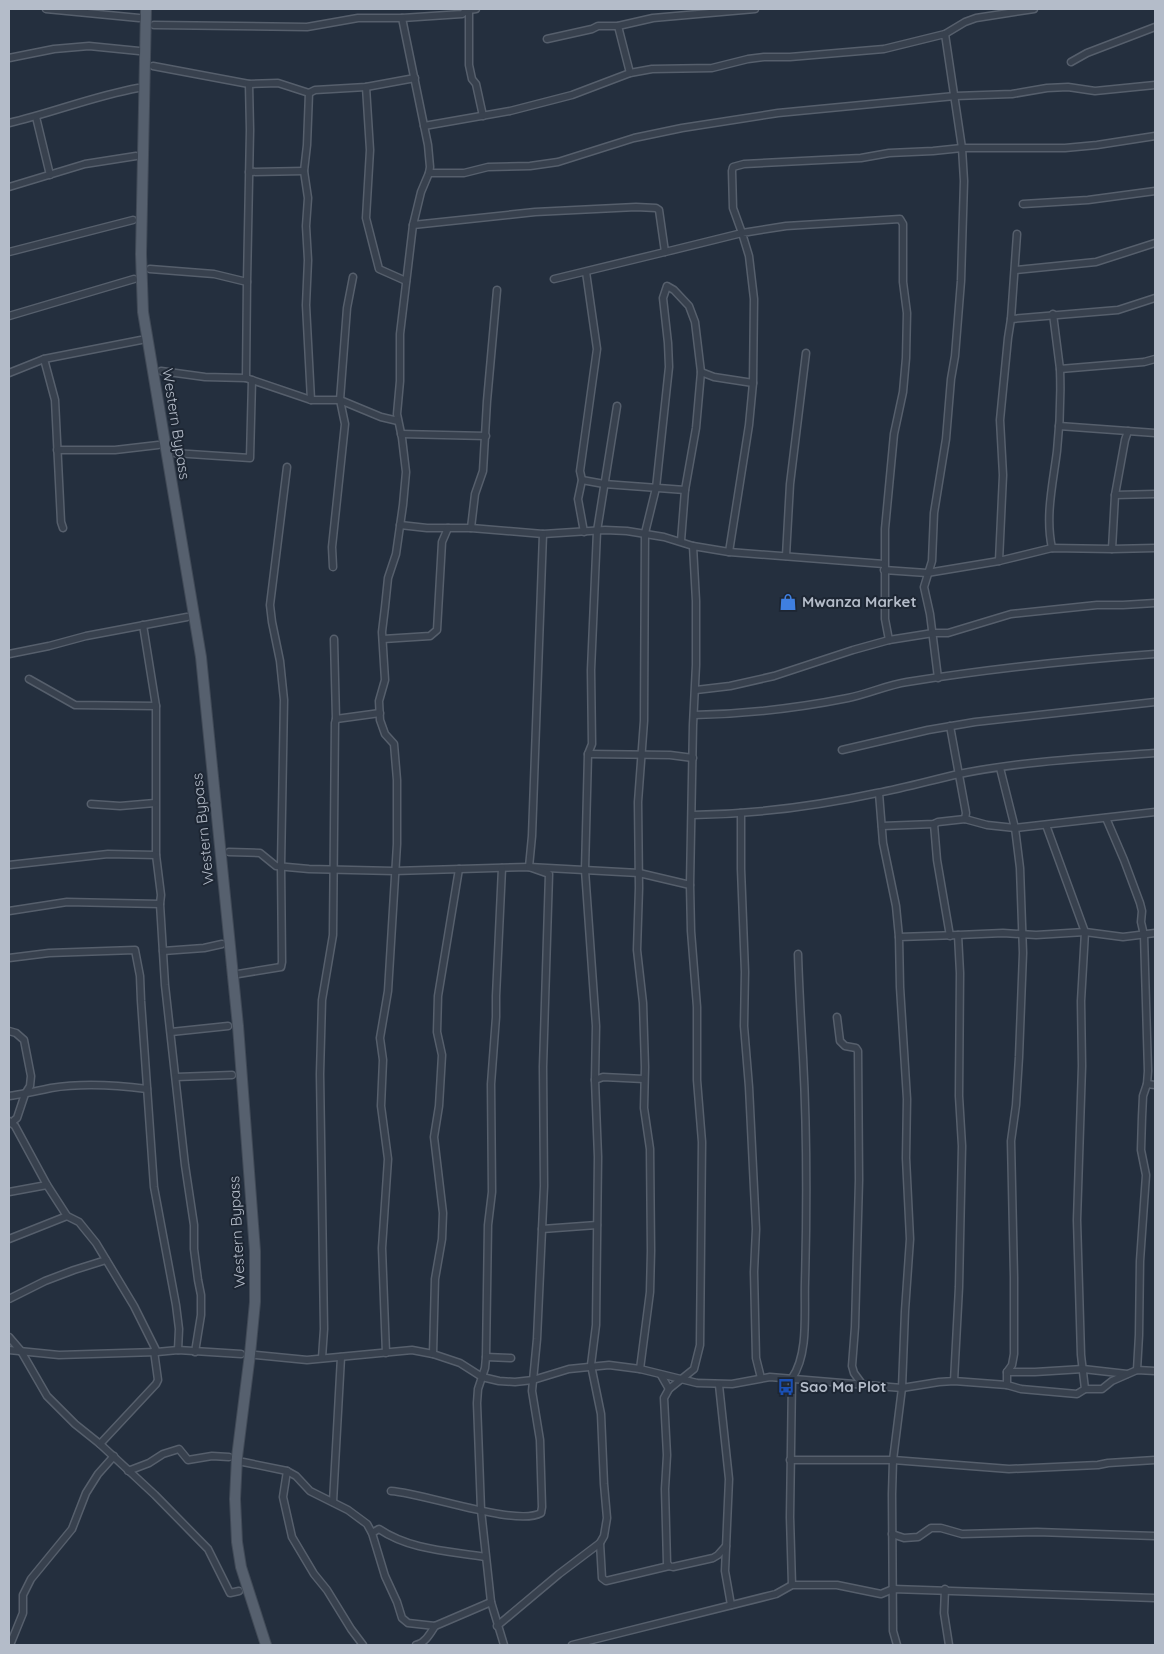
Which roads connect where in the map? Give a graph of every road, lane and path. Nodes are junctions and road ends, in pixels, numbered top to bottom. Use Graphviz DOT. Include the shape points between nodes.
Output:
graph roads {
  1 [pos="46,9"];
  2 [pos="146,9"];
  3 [pos="471,9"];
  4 [pos="755,9"];
  5 [pos="1034,9"];
  6 [pos="139,18"];
  7 [pos="402,18"];
  8 [pos="154,25"];
  9 [pos="618,26"];
  10 [pos="1155,27"];
  11 [pos="945,34"];
  12 [pos="547,39"];
  13 [pos="139,51"];
  14 [pos="9,58"];
  15 [pos="1071,62"];
  16 [pos="153,66"];
  17 [pos="630,74"];
  18 [pos="415,78"];
  19 [pos="249,84"];
  20 [pos="1155,85"];
  21 [pos="366,87"];
  22 [pos="138,88"];
  23 [pos="309,93"];
  24 [pos="955,96"];
  25 [pos="483,116"];
  26 [pos="36,117"];
  27 [pos="9,124"];
  28 [pos="424,126"];
  29 [pos="1155,136"];
  30 [pos="962,148"];
  31 [pos="136,156"];
  32 [pos="304,170"];
  33 [pos="249,172"];
  34 [pos="429,173"];
  35 [pos="50,175"];
  36 [pos="9,187"];
  37 [pos="1155,191"];
  38 [pos="1023,204"];
  39 [pos="133,220"];
  40 [pos="413,225"];
  41 [pos="742,233"];
  42 [pos="1017,234"];
  43 [pos="1155,243"];
  44 [pos="9,252"];
  45 [pos="665,252"];
  46 [pos="150,269"];
  47 [pos="1015,270"];
  48 [pos="586,272"];
  49 [pos="352,276"];
  50 [pos="134,279"];
  51 [pos="554,279"];
  52 [pos="406,281"];
  53 [pos="247,282"];
  54 [pos="497,290"];
  55 [pos="1155,298"];
  56 [pos="1053,314"];
  57 [pos="9,316"];
  58 [pos="1011,319"];
  59 [pos="140,340"];
  60 [pos="806,353"];
  61 [pos="1155,358"];
  62 [pos="44,359"];
  63 [pos="1060,369"];
  64 [pos="161,371"];
  65 [pos="701,372"];
  66 [pos="9,374"];
  67 [pos="249,379"];
  68 [pos="752,383"];
  69 [pos="311,400"];
  70 [pos="340,400"];
  71 [pos="617,406"];
  72 [pos="398,422"];
  73 [pos="1059,426"];
  74 [pos="1128,431"];
  75 [pos="1155,432"];
  76 [pos="401,434"];
  77 [pos="486,436"];
  78 [pos="158,445"];
  79 [pos="57,450"];
  80 [pos="174,453"];
  81 [pos="287,467"];
  82 [pos="582,480"];
  83 [pos="604,484"];
  84 [pos="656,488"];
  85 [pos="685,490"];
  86 [pos="1155,494"];
  87 [pos="1115,495"];
  88 [pos="400,525"];
  89 [pos="63,528"];
  90 [pos="448,528"];
  91 [pos="471,528"];
  92 [pos="597,531"];
  93 [pos="584,532"];
  94 [pos="645,533"];
  95 [pos="543,534"];
  96 [pos="681,541"];
  97 [pos="692,546"];
  98 [pos="1052,548"];
  99 [pos="1155,548"];
  100 [pos="1112,549"];
  101 [pos="729,552"];
  102 [pos="786,556"];
  103 [pos="999,561"];
  104 [pos="884,566"];
  105 [pos="333,567"];
  106 [pos="927,573"];
  107 [pos="1155,603"];
  108 [pos="187,617"];
  109 [pos="143,625"];
  110 [pos="933,633"];
  111 [pos="383,639"];
  112 [pos="334,640"];
  113 [pos="889,640"];
  114 [pos="9,654"];
  115 [pos="1155,654"];
  116 [pos="938,678"];
  117 [pos="29,680"];
  118 [pos="696,690"];
  119 [pos="1155,702"];
  120 [pos="156,706"];
  121 [pos="380,712"];
  122 [pos="694,715"];
  123 [pos="336,719"];
  124 [pos="950,726"];
  125 [pos="842,750"];
  126 [pos="1155,753"];
  127 [pos="588,754"];
  128 [pos="642,754"];
  129 [pos="693,758"];
  130 [pos="1000,768"];
  131 [pos="959,774"];
  132 [pos="879,793"];
  133 [pos="156,803"];
  134 [pos="91,804"];
  135 [pos="1155,812"];
  136 [pos="741,813"];
  137 [pos="693,814"];
  138 [pos="1106,818"];
  139 [pos="965,819"];
  140 [pos="934,824"];
  141 [pos="1046,825"];
  142 [pos="882,826"];
  143 [pos="1015,828"];
  144 [pos="230,852"];
  145 [pos="156,855"];
  146 [pos="9,865"];
  147 [pos="281,866"];
  148 [pos="529,867"];
  149 [pos="502,868"];
  150 [pos="459,869"];
  151 [pos="335,870"];
  152 [pos="585,870"];
  153 [pos="394,871"];
  154 [pos="639,873"];
  155 [pos="690,885"];
  156 [pos="160,904"];
  157 [pos="9,911"];
  158 [pos="1085,932"];
  159 [pos="1155,933"];
  160 [pos="1022,934"];
  161 [pos="958,935"];
  162 [pos="1144,935"];
  163 [pos="950,936"];
  164 [pos="899,937"];
  165 [pos="222,944"];
  166 [pos="162,951"];
  167 [pos="798,954"];
  168 [pos="9,958"];
  169 [pos="232,976"];
  170 [pos="837,1017"];
  171 [pos="228,1026"];
  172 [pos="9,1031"];
  173 [pos="171,1032"];
  174 [pos="232,1075"];
  175 [pos="176,1078"];
  176 [pos="644,1079"];
  177 [pos="595,1080"];
  178 [pos="1147,1084"];
  179 [pos="1155,1085"];
  180 [pos="147,1089"];
  181 [pos="25,1094"];
  182 [pos="9,1096"];
  183 [pos="10,1122"];
  184 [pos="47,1185"];
  185 [pos="9,1192"];
  186 [pos="67,1216"];
  187 [pos="597,1225"];
  188 [pos="542,1229"];
  189 [pos="9,1240"];
  190 [pos="106,1260"];
  191 [pos="9,1299"];
  192 [pos="9,1337"];
  193 [pos="9,1350"];
  194 [pos="21,1350"];
  195 [pos="178,1350"];
  196 [pos="155,1351"];
  197 [pos="194,1352"];
  198 [pos="386,1353"];
  199 [pos="241,1354"];
  200 [pos="433,1354"];
  201 [pos="256,1355"];
  202 [pos="341,1357"];
  203 [pos="486,1357"];
  204 [pos="322,1358"];
  205 [pos="510,1358"];
  206 [pos="591,1366"];
  207 [pos="640,1368"];
  208 [pos="1083,1369"];
  209 [pos="1136,1370"];
  210 [pos="1155,1371"];
  211 [pos="1007,1372"];
  212 [pos="1128,1374"];
  213 [pos="661,1375"];
  214 [pos="482,1377"];
  215 [pos="761,1378"];
  216 [pos="792,1378"];
  217 [pos="533,1380"];
  218 [pos="679,1380"];
  219 [pos="954,1382"];
  220 [pos="862,1384"];
  221 [pos="718,1385"];
  222 [pos="1006,1385"];
  223 [pos="902,1388"];
  224 [pos="1085,1389"];
  225 [pos="669,1390"];
  226 [pos="100,1444"];
  227 [pos="114,1456"];
  228 [pos="229,1457"];
  229 [pos="790,1460"];
  230 [pos="893,1460"];
  231 [pos="1155,1460"];
  232 [pos="243,1462"];
  233 [pos="128,1471"];
  234 [pos="287,1471"];
  235 [pos="391,1491"];
  236 [pos="333,1502"];
  237 [pos="481,1510"];
  238 [pos="372,1533"];
  239 [pos="892,1534"];
  240 [pos="1155,1536"];
  241 [pos="600,1543"];
  242 [pos="726,1546"];
  243 [pos="485,1557"];
  244 [pos="669,1566"];
  245 [pos="792,1585"];
  246 [pos="892,1588"];
  247 [pos="945,1589"];
  248 [pos="239,1592"];
  249 [pos="1155,1598"];
  250 [pos="491,1602"];
  251 [pos="731,1605"];
  252 [pos="435,1626"];
  253 [pos="497,1626"];
  254 [pos="10,1645"];
  255 [pos="266,1645"];
  256 [pos="363,1645"];
  257 [pos="416,1645"];
  258 [pos="504,1645"];
  259 [pos="572,1645"];
  260 [pos="896,1645"];
  261 [pos="949,1645"];
  1 -- 6 [label="street"];
  2 -- 169 [label="main road, Western Bypass" via="141,254 143,312 201,657"];
  3 -- 7 [label="street" via="462,14"];
  3 -- 25 [label="street" via="469,65"];
  4 -- 9 [label="street" via="653,18"];
  5 -- 11 [label="street" via="976,18"];
  7 -- 8 [label="street" via="358,18 307,27"];
  7 -- 18 [label="street"];
  9 -- 12 [label="street" via="598,26"];
  9 -- 17 [label="street"];
  10 -- 15 [label="street"];
  11 -- 17 [label="street" via="895,47 764,57 712,68 652,69"];
  11 -- 24 [label="street"];
  13 -- 14 [label="street" via="89,46"];
  16 -- 19 [label="street"];
  17 -- 25 [label="street" via="572,95"];
  18 -- 21 [label="street"];
  18 -- 28 [label="street"];
  19 -- 23 [label="street" via="278,83"];
  19 -- 33 [label="street"];
  20 -- 24 [label="street" via="1095,91 1047,88 1012,94"];
  21 -- 23 [label="street"];
  21 -- 52 [label="street" via="370,150 366,218 379,269"];
  22 -- 26 [label="street" via="114,92"];
  23 -- 32 [label="street"];
  24 -- 30 [label="street"];
  24 -- 34 [label="street" via="778,113 634,138 558,162 488,167 464,173"];
  25 -- 28 [label="street"];
  26 -- 27 [label="street"];
  26 -- 35 [label="street"];
  28 -- 34 [label="street"];
  29 -- 30 [label="street" via="1065,148"];
  30 -- 41 [label="street" via="733,167 733,208"];
  30 -- 106 [label="street" via="964,181 959,316 946,439 934,513 932,561"];
  31 -- 35 [label="street" via="85,164"];
  32 -- 33 [label="street"];
  32 -- 69 [label="street" via="308,198 306,305"];
  33 -- 53 [label="street"];
  34 -- 40 [label="street"];
  35 -- 36 [label="street"];
  37 -- 38 [label="street"];
  39 -- 44 [label="street"];
  40 -- 45 [label="street" via="543,212 636,206 656,208 659,210"];
  40 -- 52 [label="street"];
  41 -- 45 [label="street"];
  41 -- 68 [label="street" via="754,298"];
  41 -- 104 [label="street" via="786,226 876,220 902,222 906,358 894,434"];
  42 -- 47 [label="street"];
  43 -- 47 [label="street" via="1096,262"];
  45 -- 48 [label="street"];
  46 -- 53 [label="street" via="214,274"];
  47 -- 58 [label="street"];
  48 -- 51 [label="street"];
  48 -- 82 [label="street" via="597,349 580,471"];
  49 -- 70 [label="street"];
  50 -- 57 [label="street"];
  52 -- 72 [label="street" via="400,334"];
  53 -- 67 [label="street"];
  54 -- 77 [label="street"];
  55 -- 56 [label="street" via="1118,310"];
  56 -- 58 [label="street"];
  56 -- 63 [label="street"];
  58 -- 103 [label="street" via="1000,420 1003,475"];
  59 -- 62 [label="street"];
  60 -- 102 [label="street" via="791,475"];
  61 -- 63 [label="street" via="1144,362"];
  62 -- 66 [label="street"];
  62 -- 79 [label="street" via="55,400"];
  63 -- 73 [label="street"];
  64 -- 67 [label="street"];
  65 -- 68 [label="street" via="714,378"];
  65 -- 84 [label="street" via="695,322 689,306 667,286 664,298 669,367"];
  65 -- 85 [label="street" via="696,428"];
  67 -- 69 [label="street"];
  67 -- 80 [label="street" via="250,458"];
  68 -- 101 [label="street" via="749,425"];
  69 -- 70 [label="street"];
  70 -- 72 [label="street"];
  70 -- 105 [label="street" via="345,424 332,547"];
  71 -- 83 [label="street"];
  72 -- 76 [label="street"];
  73 -- 74 [label="street"];
  73 -- 98 [label="street" via="1048,521"];
  74 -- 75 [label="street"];
  74 -- 87 [label="street"];
  76 -- 77 [label="street"];
  76 -- 88 [label="street" via="406,472"];
  77 -- 91 [label="street" via="483,471 475,494"];
  78 -- 79 [label="street" via="115,450"];
  79 -- 89 [label="street"];
  81 -- 147 [label="street" via="270,606 284,700"];
  82 -- 83 [label="street"];
  82 -- 93 [label="street" via="578,499"];
  83 -- 84 [label="street"];
  83 -- 92 [label="street"];
  84 -- 85 [label="street"];
  84 -- 94 [label="street"];
  85 -- 96 [label="street"];
  86 -- 87 [label="street"];
  87 -- 100 [label="street"];
  88 -- 90 [label="street"];
  88 -- 111 [label="street" via="396,554 388,578"];
  90 -- 91 [label="street"];
  90 -- 111 [label="street" via="442,542 437,630 430,636"];
  91 -- 95 [label="street"];
  92 -- 93 [label="street"];
  92 -- 94 [label="street"];
  92 -- 127 [label="street" via="591,670 592,744"];
  93 -- 95 [label="street"];
  94 -- 96 [label="street"];
  94 -- 128 [label="street"];
  95 -- 148 [label="street"];
  96 -- 97 [label="street"];
  97 -- 101 [label="street"];
  97 -- 118 [label="street"];
  98 -- 100 [label="street"];
  98 -- 103 [label="street"];
  99 -- 100 [label="street"];
  101 -- 102 [label="street"];
  102 -- 104 [label="street"];
  103 -- 106 [label="street"];
  104 -- 106 [label="street"];
  104 -- 113 [label="street" via="885,619"];
  106 -- 110 [label="street" via="924,587"];
  107 -- 110 [label="street" via="1011,614 948,633"];
  108 -- 109 [label="street"];
  109 -- 114 [label="street"];
  109 -- 120 [label="street"];
  110 -- 113 [label="street"];
  110 -- 116 [label="street"];
  111 -- 121 [label="street" via="385,680 379,702"];
  112 -- 123 [label="street"];
  113 -- 118 [label="street" via="774,676"];
  115 -- 116 [label="street"];
  116 -- 122 [label="street" via="904,682 831,702"];
  117 -- 120 [label="street" via="75,705"];
  118 -- 122 [label="street"];
  119 -- 124 [label="street"];
  120 -- 133 [label="street"];
  121 -- 123 [label="street"];
  121 -- 153 [label="street" via="385,734 394,744 397,815"];
  122 -- 129 [label="street"];
  123 -- 151 [label="street"];
  124 -- 125 [label="street"];
  124 -- 131 [label="street"];
  126 -- 130 [label="street"];
  127 -- 128 [label="street"];
  127 -- 152 [label="street"];
  128 -- 129 [label="street"];
  128 -- 154 [label="street" via="638,802"];
  129 -- 137 [label="street"];
  130 -- 131 [label="street"];
  130 -- 143 [label="street"];
  131 -- 132 [label="street"];
  131 -- 139 [label="street"];
  132 -- 136 [label="street"];
  132 -- 142 [label="street"];
  133 -- 134 [label="street"];
  133 -- 145 [label="street"];
  135 -- 138 [label="street"];
  136 -- 137 [label="street"];
  136 -- 215 [label="street" via="744,1026 756,1229 756,1358"];
  137 -- 155 [label="street"];
  138 -- 141 [label="street"];
  138 -- 162 [label="street" via="1140,903"];
  139 -- 140 [label="street"];
  139 -- 143 [label="street"];
  140 -- 142 [label="street"];
  140 -- 163 [label="street"];
  141 -- 143 [label="street"];
  141 -- 158 [label="street"];
  142 -- 164 [label="street"];
  143 -- 160 [label="street"];
  144 -- 147 [label="street" via="260,853 273,864"];
  145 -- 146 [label="street" via="108,854"];
  145 -- 156 [label="street"];
  147 -- 151 [label="street"];
  147 -- 169 [label="street" via="281,967"];
  148 -- 149 [label="street"];
  148 -- 152 [label="street"];
  148 -- 188 [label="street" via="549,874"];
  149 -- 150 [label="street"];
  149 -- 203 [label="street" via="491,1084 492,1192 488,1225"];
  150 -- 153 [label="street"];
  150 -- 200 [label="street" via="438,996 437,1032 442,1055 434,1136 443,1213 435,1279"];
  151 -- 153 [label="street"];
  151 -- 204 [label="street" via="333,935 322,1000 320,1074"];
  152 -- 154 [label="street"];
  152 -- 177 [label="street" via="596,1026"];
  153 -- 198 [label="street" via="388,991 380,1038 383,1067 381,1106 388,1159 382,1248"];
  154 -- 155 [label="street"];
  154 -- 176 [label="street" via="637,950 643,1012"];
  155 -- 218 [label="street" via="702,1142 700,1345 694,1369"];
  156 -- 157 [label="street" via="67,902"];
  156 -- 166 [label="street"];
  158 -- 160 [label="street"];
  158 -- 162 [label="street" via="1123,937"];
  158 -- 208 [label="street" via="1077,1220"];
  159 -- 162 [label="street"];
  160 -- 161 [label="street"];
  160 -- 211 [label="street" via="1021,1030 1011,1141 1014,1354"];
  161 -- 163 [label="street"];
  161 -- 219 [label="street" via="962,1146"];
  162 -- 178 [label="street"];
  163 -- 164 [label="street"];
  164 -- 223 [label="street" via="910,1239"];
  165 -- 166 [label="street"];
  166 -- 173 [label="street"];
  167 -- 216 [label="street" via="804,1098 805,1270 803,1341 800,1363"];
  168 -- 180 [label="street" via="135,950 140,976"];
  169 -- 255 [label="main road, Western Bypass" via="255,1259 255,1302 237,1457 236,1535 241,1567"];
  170 -- 220 [label="street" via="840,1041 858,1051 859,1180 852,1366"];
  171 -- 173 [label="street"];
  172 -- 181 [label="street" via="24,1040 32,1076"];
  173 -- 175 [label="street"];
  174 -- 175 [label="street"];
  175 -- 197 [label="street" via="201,1295"];
  176 -- 177 [label="street" via="603,1077"];
  176 -- 207 [label="street" via="650,1149 651,1251 650,1292"];
  177 -- 187 [label="street"];
  178 -- 179 [label="street"];
  178 -- 209 [label="street" via="1142,1117 1141,1150 1146,1175"];
  180 -- 181 [label="street" via="82,1086"];
  180 -- 195 [label="street" via="154,1187 176,1305"];
  181 -- 182 [label="street"];
  181 -- 183 [label="street" via="17,1118"];
  183 -- 184 [label="street"];
  184 -- 185 [label="street"];
  184 -- 186 [label="street"];
  186 -- 189 [label="street"];
  186 -- 190 [label="street" via="79,1222"];
  187 -- 188 [label="street"];
  187 -- 206 [label="street" via="596,1325"];
  188 -- 217 [label="street"];
  190 -- 191 [label="street" via="45,1281"];
  190 -- 196 [label="street" via="134,1306"];
  192 -- 194 [label="street"];
  193 -- 194 [label="street"];
  194 -- 196 [label="street" via="59,1355"];
  194 -- 226 [label="street" via="47,1396"];
  195 -- 196 [label="street"];
  195 -- 197 [label="street"];
  196 -- 226 [label="street" via="156,1384"];
  197 -- 199 [label="street"];
  198 -- 200 [label="street" via="412,1350"];
  198 -- 202 [label="street"];
  200 -- 214 [label="street" via="460,1363"];
  201 -- 204 [label="street" via="307,1360"];
  202 -- 204 [label="street"];
  202 -- 236 [label="street"];
  203 -- 205 [label="street"];
  203 -- 214 [label="street"];
  206 -- 207 [label="street"];
  206 -- 217 [label="street"];
  206 -- 241 [label="street" via="603,1432 607,1518"];
  207 -- 213 [label="street"];
  208 -- 211 [label="street"];
  208 -- 212 [label="street"];
  208 -- 224 [label="street"];
  209 -- 210 [label="street"];
  209 -- 212 [label="street"];
  211 -- 222 [label="street"];
  212 -- 224 [label="street" via="1102,1389"];
  213 -- 218 [label="street"];
  213 -- 225 [label="street"];
  214 -- 217 [label="street" via="515,1382"];
  214 -- 237 [label="street" via="477,1403"];
  215 -- 216 [label="street"];
  215 -- 221 [label="street"];
  216 -- 220 [label="street"];
  216 -- 229 [label="street"];
  217 -- 237 [label="street" via="542,1473 541,1512 513,1516"];
  218 -- 221 [label="street"];
  218 -- 225 [label="street"];
  219 -- 222 [label="street"];
  219 -- 223 [label="street"];
  220 -- 223 [label="street"];
  221 -- 242 [label="street" via="729,1479"];
  222 -- 224 [label="street" via="1077,1394"];
  223 -- 230 [label="street"];
  225 -- 244 [label="street" via="664,1398"];
  226 -- 227 [label="street"];
  227 -- 233 [label="street"];
  227 -- 254 [label="street" via="86,1493 72,1529 31,1579 23,1595 23,1613"];
  228 -- 233 [label="street" via="188,1460 179,1449"];
  229 -- 230 [label="street"];
  229 -- 245 [label="street"];
  230 -- 231 [label="street" via="1009,1469"];
  230 -- 239 [label="street"];
  232 -- 234 [label="street"];
  233 -- 248 [label="street" via="208,1549 230,1593"];
  234 -- 236 [label="street" via="310,1490"];
  234 -- 256 [label="street" via="283,1497 292,1537"];
  235 -- 237 [label="street"];
  236 -- 238 [label="street" via="367,1524"];
  237 -- 243 [label="street"];
  238 -- 243 [label="street" via="379,1529 414,1546"];
  238 -- 252 [label="street" via="402,1618 413,1625"];
  239 -- 240 [label="street" via="904,1538 918,1537 931,1528 941,1528 962,1534 1037,1532"];
  239 -- 246 [label="street"];
  241 -- 244 [label="street" via="602,1578 606,1581"];
  241 -- 253 [label="street"];
  242 -- 244 [label="street" via="713,1558"];
  242 -- 251 [label="street"];
  243 -- 250 [label="street"];
  245 -- 246 [label="street" via="837,1585 881,1594"];
  245 -- 251 [label="street" via="776,1594"];
  246 -- 247 [label="street"];
  246 -- 260 [label="street"];
  247 -- 249 [label="street"];
  247 -- 261 [label="street" via="944,1613"];
  250 -- 252 [label="street"];
  250 -- 253 [label="street"];
  251 -- 259 [label="street"];
  252 -- 257 [label="street"];
  253 -- 258 [label="street"];
}
